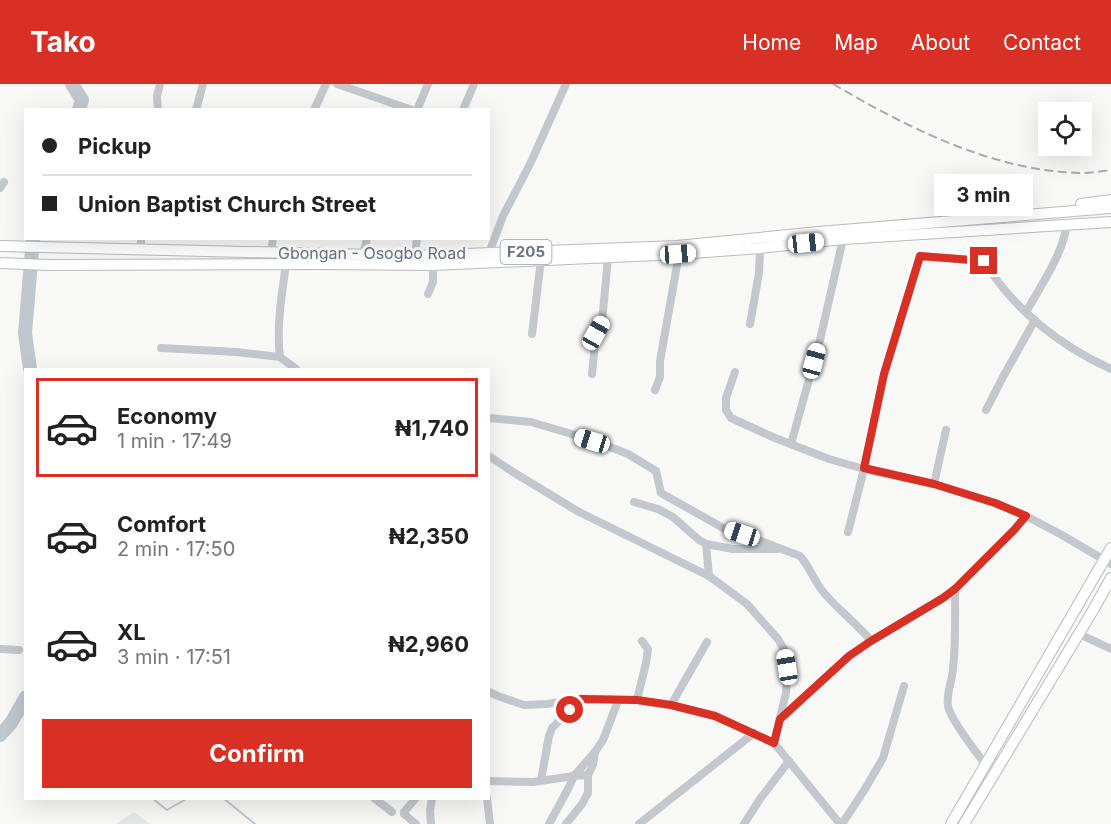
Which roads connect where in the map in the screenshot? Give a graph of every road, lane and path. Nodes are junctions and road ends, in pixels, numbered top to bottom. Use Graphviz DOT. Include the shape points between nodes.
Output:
graph roads {
  1 [pos="160,84"];
  2 [pos="203,84"];
  3 [pos="326,84"];
  4 [pos="337,84"];
  5 [pos="428,84"];
  6 [pos="474,84"];
  7 [pos="566,84"];
  8 [pos="158,108"];
  9 [pos="197,108"];
  10 [pos="315,108"];
  11 [pos="406,108"];
  12 [pos="418,108"];
  13 [pos="464,108"];
  14 [pos="1111,200"];
  15 [pos="1111,208"];
  16 [pos="1111,224"];
  17 [pos="961,227"];
  18 [pos="1066,229"];
  19 [pos="843,239"];
  20 [pos="273,240"];
  21 [pos="367,240"];
  22 [pos="417,240"];
  23 [pos="141,244"];
  24 [pos="2,246"];
  25 [pos="760,248"];
  26 [pos="271,253"];
  27 [pos="489,253"];
  28 [pos="678,254"];
  29 [pos="363,255"];
  30 [pos="415,256"];
  31 [pos="608,258"];
  32 [pos="541,260"];
  33 [pos="392,261"];
  34 [pos="1,263"];
  35 [pos="286,264"];
  36 [pos="433,265"];
  37 [pos="428,294"];
  38 [pos="1026,312"];
  39 [pos="1035,320"];
  40 [pos="750,324"];
  41 [pos="532,334"];
  42 [pos="161,348"];
  43 [pos="280,357"];
  44 [pos="295,368"];
  45 [pos="1111,369"];
  46 [pos="735,372"];
  47 [pos="592,374"];
  48 [pos="655,390"];
  49 [pos="986,410"];
  50 [pos="490,418"];
  51 [pos="946,430"];
  52 [pos="791,444"];
  53 [pos="490,457"];
  54 [pos="864,468"];
  55 [pos="934,484"];
  56 [pos="634,502"];
  57 [pos="1026,516"];
  58 [pos="848,532"];
  59 [pos="706,544"];
  60 [pos="1111,548"];
  61 [pos="780,549"];
  62 [pos="1108,562"];
  63 [pos="710,576"];
  64 [pos="1111,578"];
  65 [pos="955,589"];
  66 [pos="1078,634"];
  67 [pos="642,640"];
  68 [pos="871,641"];
  69 [pos="707,642"];
  70 [pos="0,649"];
  71 [pos="1111,649"];
  72 [pos="19,650"];
  73 [pos="904,686"];
  74 [pos="490,692"];
  75 [pos="581,699"];
  76 [pos="637,700"];
  77 [pos="618,701"];
  78 [pos="671,705"];
  79 [pos="780,719"];
  80 [pos="754,733"];
  81 [pos="774,743"];
  82 [pos="595,752"];
  83 [pos="789,761"];
  84 [pos="986,765"];
  85 [pos="588,775"];
  86 [pos="574,776"];
  87 [pos="541,780"];
  88 [pos="490,781"];
  89 [pos="377,800"];
  90 [pos="414,800"];
  91 [pos="432,800"];
  92 [pos="487,800"];
  93 [pos="392,812"];
  94 [pos="416,824"];
  95 [pos="431,824"];
  96 [pos="490,824"];
  97 [pos="549,824"];
  98 [pos="566,824"];
  99 [pos="639,824"];
  100 [pos="744,824"];
  101 [pos="841,824"];
  102 [pos="951,824"];
  103 [pos="964,824"];
  1 -- 8 [label="street"];
  2 -- 9 [label="street"];
  3 -- 10 [label="street"];
  4 -- 11 [label="street"];
  5 -- 12 [label="street"];
  6 -- 13 [label="street"];
  7 -- 27 [label="street"];
  14 -- 17 [label="main road" via="1007,212"];
  15 -- 17 [label="main road, F205"];
  16 -- 17 [label="main road, F205"];
  16 -- 18 [label="main road"];
  17 -- 18 [label="main road" via="986,235"];
  17 -- 19 [label="main road, Gbongan - Osogbo Road"];
  17 -- 27 [label="main road, Gbongan - Osogbo Road / F205" via="831,231 677,246"];
  18 -- 38 [label="street" via="1056,258"];
  19 -- 25 [label="main road, Gbongan - Osogbo Road / F205"];
  19 -- 52 [label="street"];
  20 -- 26 [label="street"];
  21 -- 29 [label="street"];
  22 -- 30 [label="street"];
  23 -- 24 [label="main road, Gbongan - Osogbo Road / F205" via="91,249"];
  23 -- 26 [label="main road, Gbongan - Osogbo Road / F205"];
  25 -- 28 [label="main road, Gbongan - Osogbo Road / F205"];
  25 -- 40 [label="street"];
  26 -- 29 [label="main road, Gbongan - Osogbo Road / F205"];
  27 -- 30 [label="main road, Gbongan - Osogbo Road / F205"];
  28 -- 31 [label="main road, Gbongan - Osogbo Road / F205"];
  28 -- 48 [label="street"];
  29 -- 33 [label="main road, Gbongan - Osogbo Road / F205"];
  30 -- 33 [label="main road, Gbongan - Osogbo Road / F205"];
  31 -- 32 [label="main road, Gbongan - Osogbo Road / F205"];
  31 -- 47 [label="street"];
  32 -- 36 [label="main road, Gbongan - Osogbo Road / F205"];
  32 -- 41 [label="street"];
  33 -- 35 [label="main road, Gbongan - Osogbo Road / F205"];
  33 -- 36 [label="main road, Gbongan - Osogbo Road / F205"];
  34 -- 35 [label="main road, Gbongan - Osogbo Road / F205"];
  35 -- 43 [label="street"];
  36 -- 37 [label="street"];
  38 -- 39 [label="street"];
  38 -- 54 [label="street" via="1004,291 984,261 920,256 884,374"];
  39 -- 45 [label="street" via="1069,346"];
  39 -- 49 [label="street"];
  42 -- 43 [label="street"];
  43 -- 44 [label="street"];
  46 -- 52 [label="street" via="726,398 731,418"];
  50 -- 61 [label="street" via="531,422 628,454 656,471 661,493 725,529"];
  51 -- 55 [label="street"];
  52 -- 54 [label="street"];
  53 -- 63 [label="street" via="579,512"];
  54 -- 55 [label="street"];
  54 -- 58 [label="street"];
  55 -- 57 [label="street"];
  56 -- 59 [label="street" via="673,517"];
  57 -- 62 [label="street"];
  57 -- 65 [label="street"];
  59 -- 61 [label="street" via="733,549"];
  59 -- 63 [label="street"];
  60 -- 62 [label="main road"];
  61 -- 68 [label="street" via="804,561 820,588"];
  62 -- 84 [label="main road"];
  63 -- 79 [label="street" via="747,604 785,651 786,693"];
  64 -- 66 [label="main road"];
  65 -- 68 [label="street"];
  65 -- 84 [label="street" via="948,706"];
  66 -- 71 [label="street"];
  66 -- 103 [label="main road"];
  67 -- 76 [label="street" via="648,649"];
  68 -- 79 [label="street"];
  69 -- 78 [label="street"];
  70 -- 72 [label="street"];
  73 -- 101 [label="street" via="883,758"];
  74 -- 75 [label="street" via="524,705"];
  75 -- 77 [label="street"];
  75 -- 87 [label="street" via="552,728"];
  76 -- 77 [label="street"];
  76 -- 78 [label="street"];
  77 -- 82 [label="street"];
  78 -- 80 [label="street" via="715,716"];
  79 -- 81 [label="street"];
  80 -- 81 [label="street"];
  80 -- 99 [label="street"];
  81 -- 83 [label="street"];
  82 -- 85 [label="street"];
  82 -- 86 [label="street"];
  83 -- 100 [label="street"];
  83 -- 101 [label="street"];
  84 -- 102 [label="main road"];
  85 -- 86 [label="street"];
  85 -- 98 [label="street" via="588,793"];
  86 -- 87 [label="street"];
  86 -- 97 [label="street"];
  87 -- 88 [label="street"];
  89 -- 93 [label="street"];
  90 -- 94 [label="street" via="404,814"];
  91 -- 95 [label="street"];
  92 -- 96 [label="street"];
}
